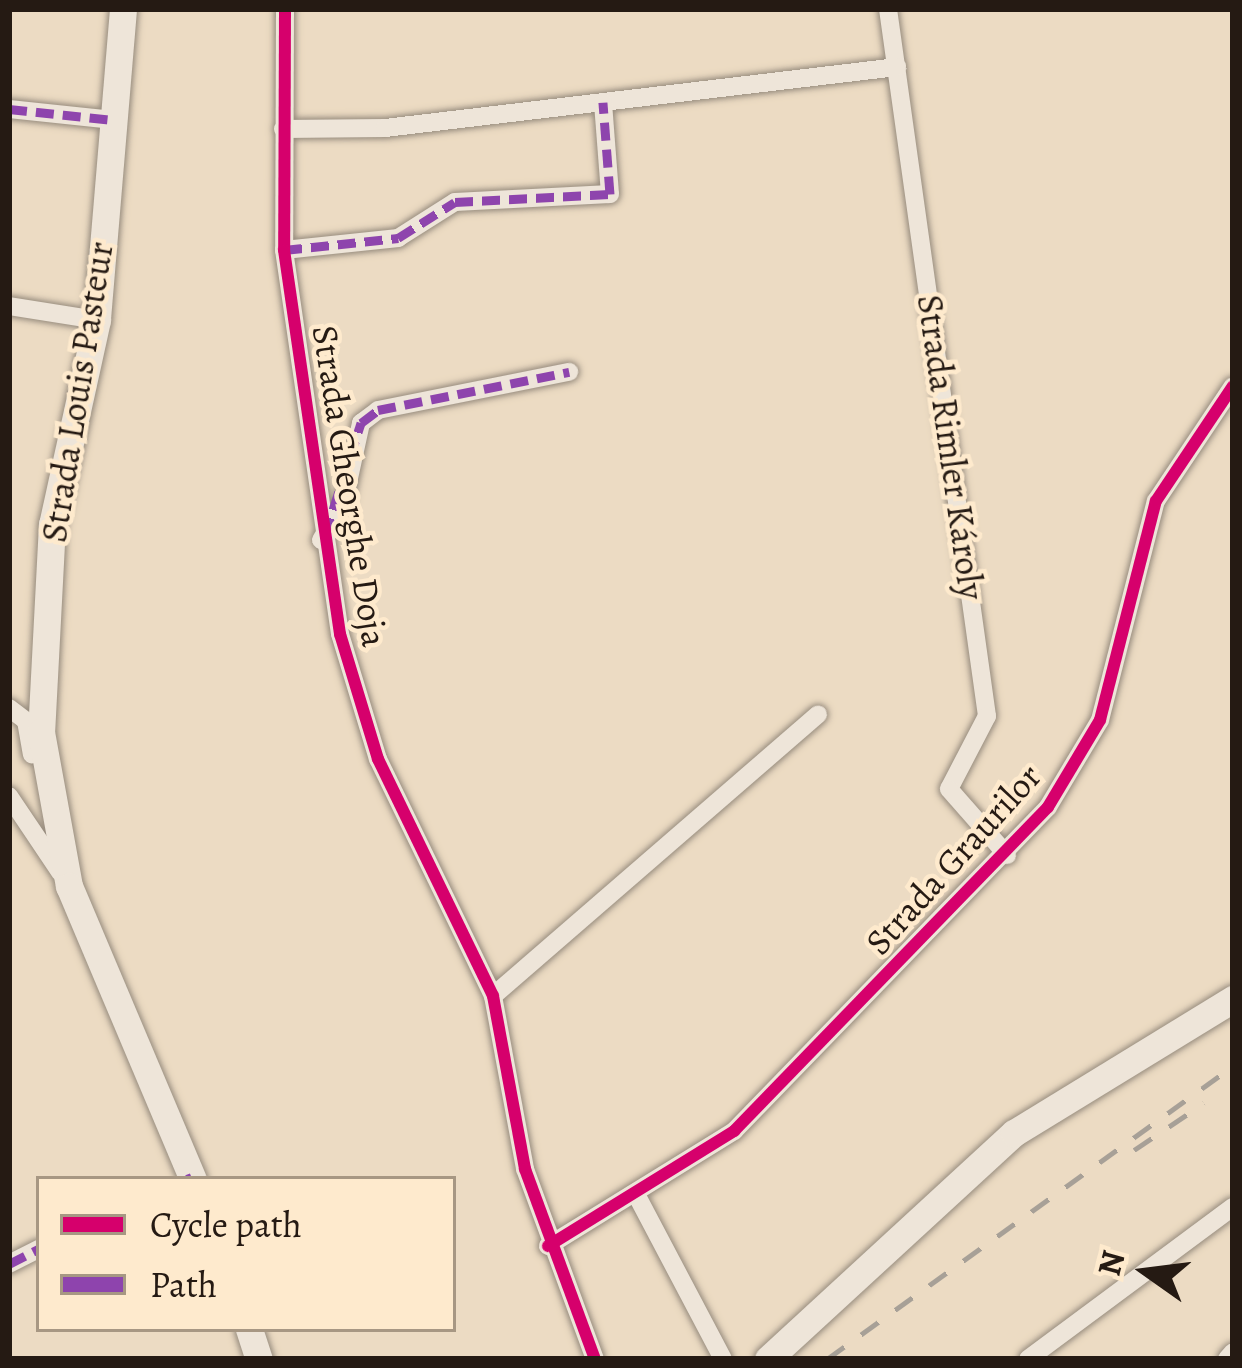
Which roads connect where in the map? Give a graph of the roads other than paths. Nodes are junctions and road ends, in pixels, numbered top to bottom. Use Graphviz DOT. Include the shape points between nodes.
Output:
graph roads {
  1 [pos="123,9"];
  2 [pos="285,9"];
  3 [pos="889,9"];
  4 [pos="897,67"];
  5 [pos="603,102"];
  6 [pos="9,109"];
  7 [pos="113,120"];
  8 [pos="283,128"];
  9 [pos="284,250"];
  10 [pos="9,306"];
  11 [pos="97,320"];
  12 [pos="569,372"];
  13 [pos="1233,386"];
  14 [pos="321,540"];
  15 [pos="44,704"];
  16 [pos="9,708"];
  17 [pos="818,714"];
  18 [pos="44,800"];
  19 [pos="13,801"];
  20 [pos="1007,855"];
  21 [pos="69,886"];
  22 [pos="493,996"];
  23 [pos="1233,999"];
  24 [pos="189,1176"];
  25 [pos="637,1196"];
  26 [pos="1233,1207"];
  27 [pos="548,1246"];
  28 [pos="1233,1352"];
  29 [pos="595,1359"];
  30 [pos="723,1359"];
  31 [pos="768,1359"];
  32 [pos="1028,1359"];
  33 [pos="1226,1359"];
  1 -- 7 [label="main road, Strada Louis Pasteur"];
  2 -- 8 [label="street, Strada Gheorghe Doja"];
  3 -- 4 [label="street, Strada Rimler Károly"];
  4 -- 5 [label="street"];
  4 -- 20 [label="street, Strada Rimler Károly" via="987,716 949,789"];
  5 -- 8 [label="street"];
  5 -- 9 [label="street" via="610,194 455,202 398,238"];
  6 -- 7 [label="street"];
  7 -- 11 [label="main road, Strada Louis Pasteur"];
  8 -- 9 [label="street, Strada Gheorghe Doja"];
  9 -- 14 [label="street, Strada Gheorghe Doja"];
  10 -- 11 [label="street"];
  11 -- 15 [label="main road, Strada Louis Pasteur" via="52,524"];
  12 -- 14 [label="street, Strada Gheorghe Doja" via="378,410 361,423 344,501"];
  13 -- 20 [label="street, Strada Graurilor" via="1156,501 1100,720"];
  14 -- 22 [label="street, Strada Gheorghe Doja" via="378,759"];
  15 -- 18 [label="main road, Strada Louis Pasteur"];
  15 -- 21 [label="main road, Strada Louis Pasteur" via="73,841"];
  16 -- 18 [label="street" via="26,721"];
  17 -- 22 [label="street"];
  18 -- 19 [label="street"];
  18 -- 21 [label="main road, Strada Louis Pasteur"];
  19 -- 21 [label="street"];
  20 -- 25 [label="street, Strada Graurilor" via="734,1131"];
  21 -- 24 [label="main road, Strada Louis Pasteur"];
  22 -- 27 [label="street, Strada Gheorghe Doja"];
  23 -- 31 [label="main road" via="1014,1133"];
  25 -- 27 [label="street, Strada Graurilor"];
  25 -- 30 [label="street"];
  26 -- 32 [label="street"];
  27 -- 29 [label="street, Strada Gheorghe Doja"];
  28 -- 33 [label="street"];
}
